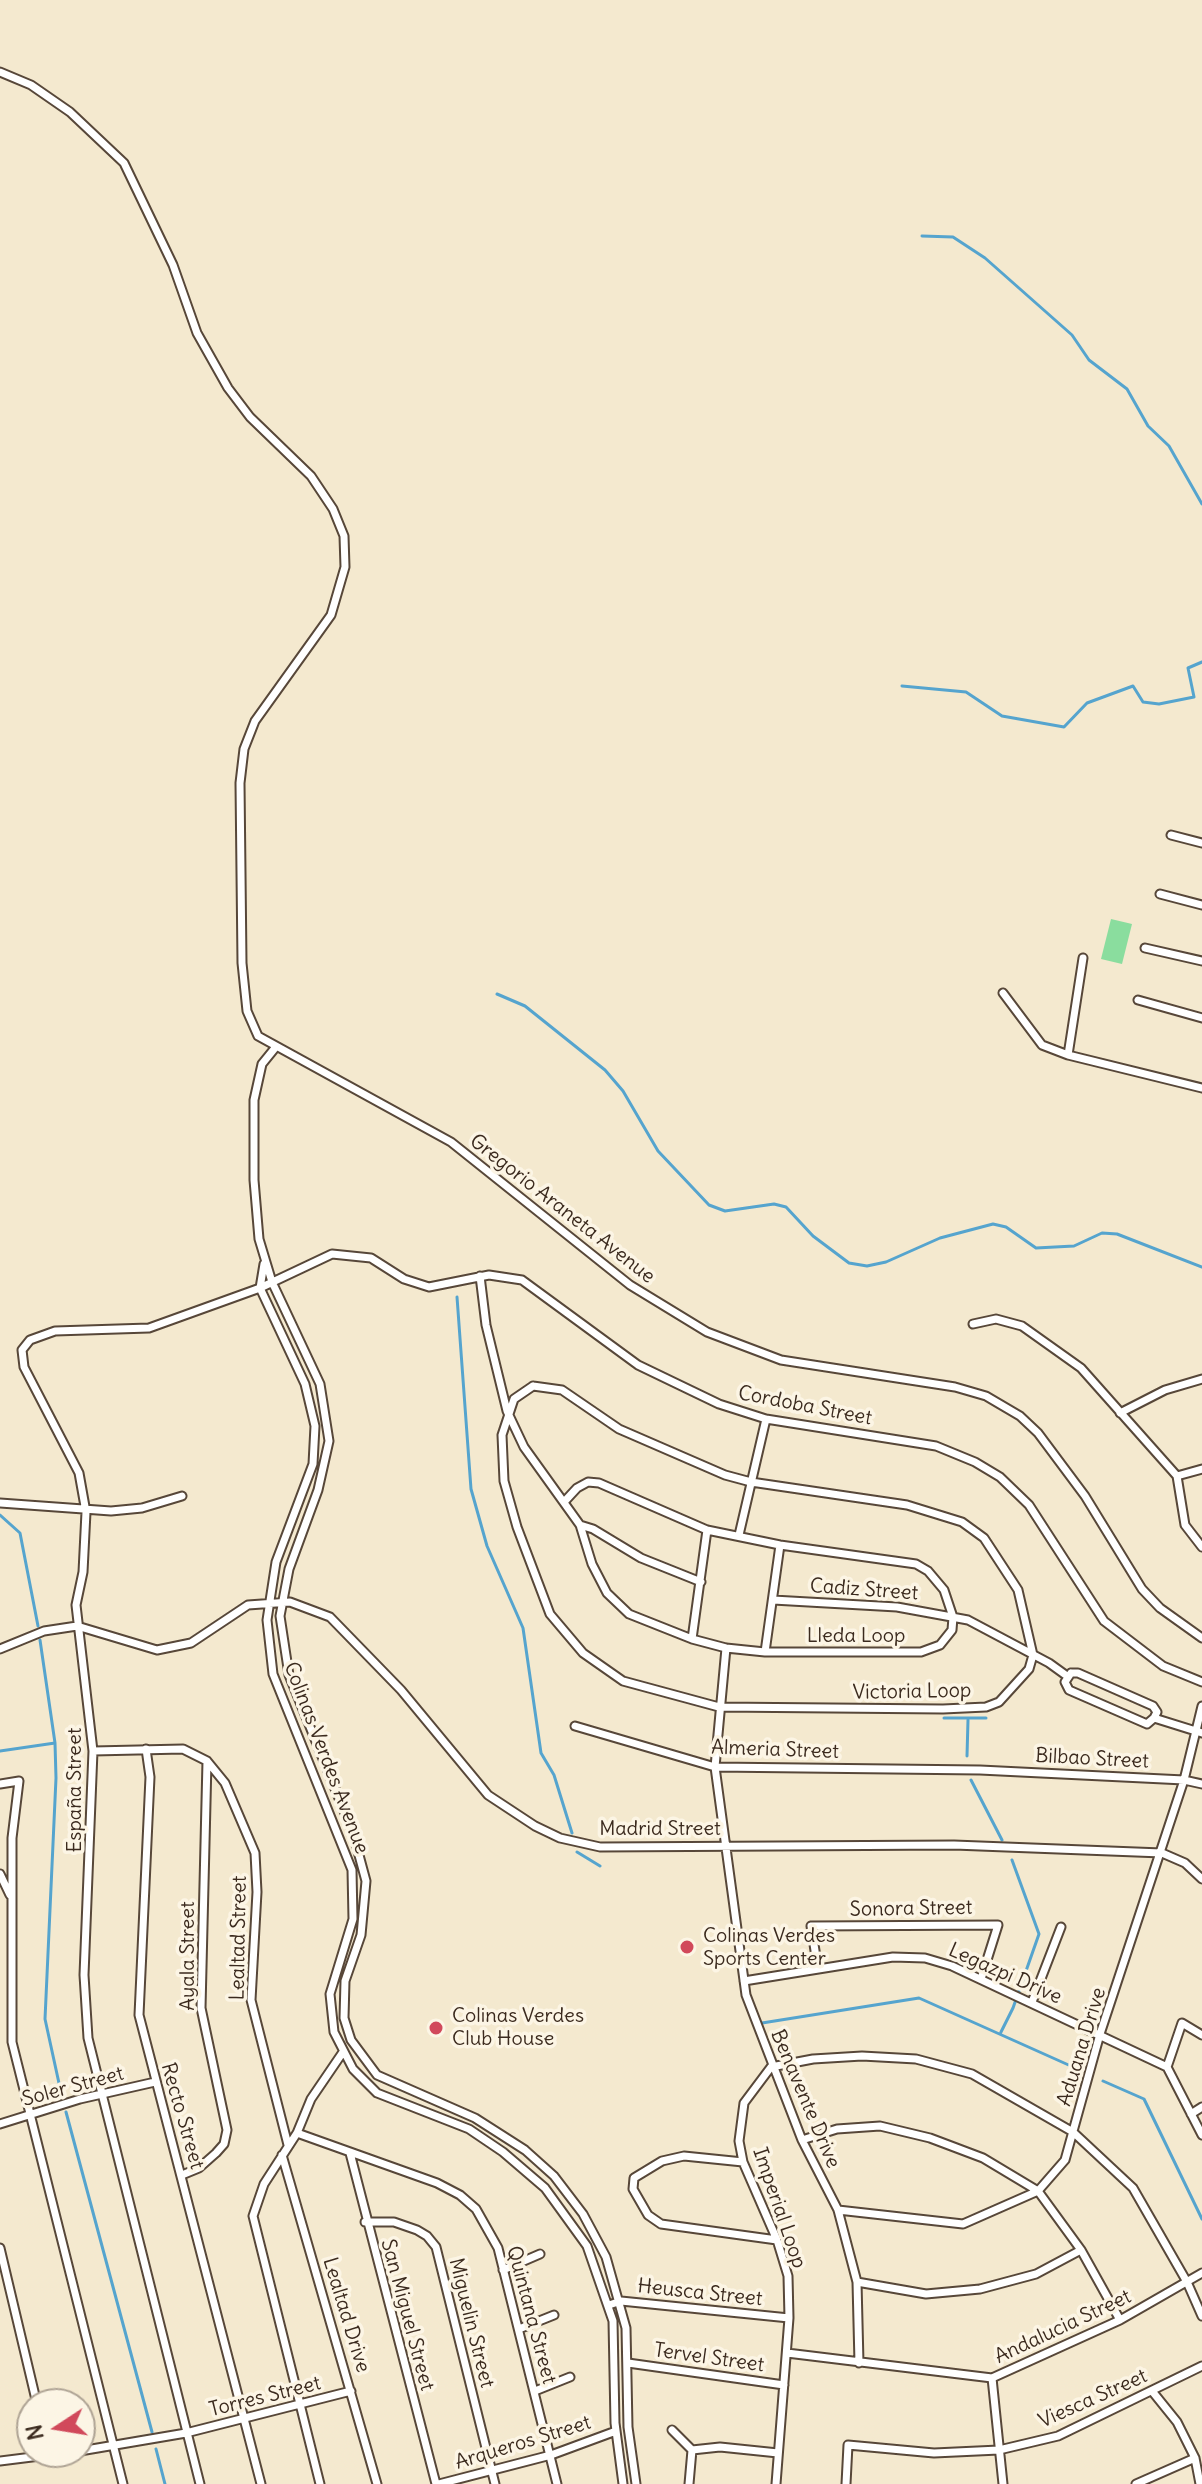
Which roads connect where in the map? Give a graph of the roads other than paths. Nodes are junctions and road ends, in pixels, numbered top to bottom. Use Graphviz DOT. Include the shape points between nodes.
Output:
graph roads {
  1 [pos="0,72"];
  2 [pos="1171,835"];
  3 [pos="1202,843"];
  4 [pos="1160,894"];
  5 [pos="1202,905"];
  6 [pos="1145,948"];
  7 [pos="1083,958"];
  8 [pos="1202,961"];
  9 [pos="1003,993"];
  10 [pos="1138,1000"];
  11 [pos="1202,1018"];
  12 [pos="275,1048"];
  13 [pos="1068,1055"];
  14 [pos="1202,1088"];
  15 [pos="265,1261"];
  16 [pos="480,1276"];
  17 [pos="272,1282"];
  18 [pos="260,1288"];
  19 [pos="973,1324"];
  20 [pos="1202,1379"];
  21 [pos="507,1411"];
  22 [pos="1120,1413"];
  23 [pos="766,1419"];
  24 [pos="1202,1469"];
  25 [pos="1177,1476"];
  26 [pos="751,1482"];
  27 [pos="182,1496"];
  28 [pos="564,1502"];
  29 [pos="0,1503"];
  30 [pos="86,1512"];
  31 [pos="580,1525"];
  32 [pos="707,1530"];
  33 [pos="739,1535"];
  34 [pos="780,1545"];
  35 [pos="1202,1547"];
  36 [pos="701,1582"];
  37 [pos="773,1600"];
  38 [pos="281,1601"];
  39 [pos="268,1602"];
  40 [pos="953,1617"];
  41 [pos="77,1626"];
  42 [pos="1202,1638"];
  43 [pos="692,1639"];
  44 [pos="726,1648"];
  45 [pos="0,1649"];
  46 [pos="765,1652"];
  47 [pos="1033,1655"];
  48 [pos="1067,1676"];
  49 [pos="1202,1682"];
  50 [pos="1202,1706"];
  51 [pos="719,1707"];
  52 [pos="1154,1718"];
  53 [pos="575,1726"];
  54 [pos="1199,1732"];
  55 [pos="146,1749"];
  56 [pos="93,1751"];
  57 [pos="207,1761"];
  58 [pos="715,1767"];
  59 [pos="980,1770"];
  60 [pos="1184,1780"];
  61 [pos="0,1784"];
  62 [pos="1202,1784"];
  63 [pos="724,1845"];
  64 [pos="1162,1853"];
  65 [pos="0,1874"];
  66 [pos="1202,1879"];
  67 [pos="12,1901"];
  68 [pos="1061,1927"];
  69 [pos="818,1969"];
  70 [pos="981,1979"];
  71 [pos="744,1981"];
  72 [pos="1032,2002"];
  73 [pos="1100,2034"];
  74 [pos="1202,2035"];
  75 [pos="343,2052"];
  76 [pos="771,2067"];
  77 [pos="1167,2067"];
  78 [pos="155,2082"];
  79 [pos="102,2094"];
  80 [pos="1202,2107"];
  81 [pos="30,2114"];
  82 [pos="1191,2114"];
  83 [pos="0,2124"];
  84 [pos="1073,2132"];
  85 [pos="297,2133"];
  86 [pos="1202,2135"];
  87 [pos="802,2140"];
  88 [pos="288,2145"];
  89 [pos="350,2153"];
  90 [pos="282,2155"];
  91 [pos="743,2162"];
  92 [pos="182,2175"];
  93 [pos="1038,2191"];
  94 [pos="838,2210"];
  95 [pos="365,2222"];
  96 [pos="777,2240"];
  97 [pos="0,2248"];
  98 [pos="1081,2250"];
  99 [pos="540,2254"];
  100 [pos="503,2270"];
  101 [pos="1202,2273"];
  102 [pos="857,2282"];
  103 [pos="1187,2282"];
  104 [pos="621,2301"];
  105 [pos="609,2305"];
  106 [pos="554,2315"];
  107 [pos="1202,2316"];
  108 [pos="789,2318"];
  109 [pos="1120,2320"];
  110 [pos="519,2329"];
  111 [pos="787,2353"];
  112 [pos="628,2363"];
  113 [pos="859,2363"];
  114 [pos="1202,2366"];
  115 [pos="570,2377"];
  116 [pos="992,2378"];
  117 [pos="784,2385"];
  118 [pos="33,2388"];
  119 [pos="351,2391"];
  120 [pos="535,2391"];
  121 [pos="1152,2391"];
  122 [pos="300,2405"];
  123 [pos="243,2419"];
  124 [pos="672,2430"];
  125 [pos="616,2431"];
  126 [pos="186,2433"];
  127 [pos="113,2446"];
  128 [pos="96,2449"];
  129 [pos="692,2450"];
  130 [pos="999,2450"];
  131 [pos="778,2453"];
  132 [pos="551,2455"];
  133 [pos="1195,2458"];
  134 [pos="493,2471"];
  135 [pos="123,2484"];
  136 [pos="200,2484"];
  137 [pos="261,2484"];
  138 [pos="320,2484"];
  139 [pos="377,2484"];
  140 [pos="438,2484"];
  141 [pos="495,2484"];
  142 [pos="557,2484"];
  143 [pos="623,2484"];
  144 [pos="636,2484"];
  145 [pos="689,2484"];
  146 [pos="776,2484"];
  147 [pos="846,2484"];
  148 [pos="1003,2484"];
  149 [pos="1136,2484"];
  150 [pos="1200,2484"];
  1 -- 12 [label="street" via="31,85 70,112 124,163 173,265 197,333 228,388 311,476 344,536 345,567 331,615 255,721 241,765 244,986 253,1029"];
  2 -- 3 [label="street"];
  4 -- 5 [label="street"];
  6 -- 8 [label="street"];
  7 -- 13 [label="street"];
  9 -- 13 [label="street" via="1034,1038"];
  10 -- 11 [label="street"];
  12 -- 15 [label="street, Colinas Verdes Avenue" via="262,1064 254,1100 255,1212"];
  12 -- 42 [label="street, Gregorio Araneta Avenue" via="451,1142 630,1285 707,1332 781,1360 955,1387 986,1396 1020,1416 1085,1496 1142,1589"];
  13 -- 14 [label="street"];
  15 -- 17 [label="street, Colinas Verdes Avenue"];
  15 -- 18 [label="street, Colinas Verdes Avenue"];
  16 -- 17 [label="street, Cordoba Street" via="446,1286 420,1286 371,1258 346,1252 320,1257"];
  16 -- 21 [label="street"];
  16 -- 23 [label="street, Cordoba Street" via="522,1280 660,1378"];
  17 -- 18 [label="street, Cordoba Street"];
  17 -- 38 [label="street, Colinas Verdes Avenue" via="320,1384 329,1441"];
  18 -- 30 [label="street, España Street" via="149,1328 55,1331 30,1340 22,1350 24,1367 79,1473"];
  18 -- 39 [label="street, Colinas Verdes Avenue" via="312,1403 316,1442"];
  19 -- 22 [label="street" via="996,1319 1041,1336 1081,1368"];
  20 -- 22 [label="street" via="1165,1390"];
  21 -- 26 [label="street" via="533,1386 562,1390 640,1440"];
  21 -- 28 [label="street, Lleda Loop" via="524,1447"];
  21 -- 51 [label="street, Victoria Loop" via="501,1452 504,1481 539,1593 562,1630 583,1653 623,1681"];
  22 -- 25 [label="street"];
  23 -- 26 [label="street"];
  23 -- 49 [label="street, Cordoba Street" via="936,1446 1000,1477 1029,1505 1104,1621 1163,1666"];
  24 -- 25 [label="street"];
  25 -- 35 [label="street" via="1185,1525"];
  26 -- 33 [label="street"];
  26 -- 47 [label="street" via="907,1505 962,1522 984,1538 1018,1590"];
  27 -- 30 [label="street" via="142,1508"];
  28 -- 31 [label="street, Lleda Loop"];
  28 -- 32 [label="street" via="588,1482 599,1483"];
  29 -- 30 [label="street"];
  30 -- 41 [label="street, España Street"];
  31 -- 36 [label="street"];
  31 -- 43 [label="street, Lleda Loop" via="607,1593 629,1614"];
  32 -- 33 [label="street"];
  32 -- 36 [label="street"];
  33 -- 34 [label="street"];
  34 -- 37 [label="street"];
  34 -- 40 [label="street" via="922,1567 944,1590"];
  36 -- 43 [label="street"];
  37 -- 40 [label="street, Cadiz Street" via="897,1607"];
  37 -- 46 [label="street"];
  38 -- 39 [label="street, Madrid Street"];
  38 -- 63 [label="street, Madrid Street" via="330,1617 401,1690 488,1795 535,1826 600,1847"];
  38 -- 104 [label="street, Colinas Verdes Avenue" via="289,1675 353,1833 366,1881 361,1935 343,2002 351,2040 377,2075 475,2118 554,2176 596,2235"];
  39 -- 41 [label="street, Madrid Street" via="236,1611 191,1643 157,1650"];
  39 -- 75 [label="street, Colinas Verdes Avenue" via="273,1674 352,1870 353,1919 330,1994 330,2015"];
  40 -- 46 [label="street, Lleda Loop" via="946,1639 928,1651"];
  40 -- 47 [label="street, Cadiz Street"];
  41 -- 45 [label="street" via="44,1631"];
  41 -- 56 [label="street, España Street"];
  43 -- 44 [label="street, Lleda Loop"];
  44 -- 46 [label="street, Lleda Loop"];
  44 -- 51 [label="street, Benavente Drive"];
  47 -- 48 [label="street, Cadiz Street"];
  47 -- 51 [label="street, Victoria Loop" via="1020,1683 986,1707"];
  48 -- 52 [label="street" via="1078,1673 1153,1706"];
  48 -- 52 [label="street" via="1069,1690 1147,1724"];
  50 -- 54 [label="street, Aduana Drive"];
  51 -- 58 [label="street, Benavente Drive"];
  52 -- 54 [label="street"];
  53 -- 58 [label="street, Almeria Street"];
  54 -- 60 [label="street, Aduana Drive"];
  55 -- 56 [label="street"];
  55 -- 57 [label="street" via="183,1749"];
  55 -- 78 [label="street, Recto Street" via="150,1777 139,2015"];
  56 -- 79 [label="street, España Street" via="84,1975 88,2038"];
  57 -- 88 [label="street, Lealtad Street" via="225,1783 255,1853 251,2000"];
  57 -- 92 [label="street, Ayala Street" via="201,2008 227,2130 216,2153"];
  58 -- 59 [label="street, Almeria Street"];
  58 -- 63 [label="street, Benavente Drive"];
  59 -- 60 [label="street, Bilbao Street"];
  60 -- 62 [label="street, Bilbao Street"];
  60 -- 64 [label="street, Aduana Drive"];
  61 -- 67 [label="street" via="19,1781"];
  63 -- 64 [label="street, Madrid Street" via="954,1845"];
  63 -- 71 [label="street, Benavente Drive"];
  64 -- 66 [label="street, Madrid Street" via="1185,1863"];
  64 -- 73 [label="street, Aduana Drive"];
  65 -- 67 [label="street"];
  67 -- 81 [label="street" via="12,2042"];
  68 -- 72 [label="street"];
  69 -- 70 [label="street, Legazpi Drive" via="893,1957 925,1958"];
  69 -- 70 [label="street, Sonora Street" via="811,1926 998,1925"];
  69 -- 71 [label="street, Legazpi Drive"];
  70 -- 72 [label="street, Legazpi Drive"];
  71 -- 76 [label="street, Benavente Drive"];
  72 -- 73 [label="street, Legazpi Drive"];
  73 -- 77 [label="street, Legazpi Drive"];
  73 -- 84 [label="street, Aduana Drive"];
  74 -- 77 [label="street" via="1182,2023"];
  75 -- 85 [label="street" via="311,2099"];
  75 -- 105 [label="street, Colinas Verdes Avenue" via="377,2093 469,2129 545,2188 587,2246"];
  76 -- 84 [label="street" via="862,2056 916,2059 972,2074"];
  76 -- 87 [label="street, Benavente Drive"];
  76 -- 91 [label="street, Imperial Loop" via="744,2103 739,2141"];
  77 -- 82 [label="street"];
  78 -- 79 [label="street, Soler Street"];
  78 -- 92 [label="street, Recto Street"];
  79 -- 81 [label="street, Soler Street"];
  79 -- 126 [label="street, España Street"];
  80 -- 82 [label="street"];
  81 -- 83 [label="street, Soler Street"];
  81 -- 127 [label="street"];
  82 -- 86 [label="street"];
  84 -- 93 [label="street, Aduana Drive" via="1065,2160"];
  84 -- 103 [label="street" via="1133,2188"];
  85 -- 88 [label="street"];
  85 -- 89 [label="street, Quintana Street"];
  87 -- 93 [label="street" via="837,2129 880,2126 983,2158"];
  87 -- 94 [label="street, Benavente Drive"];
  88 -- 90 [label="street"];
  89 -- 95 [label="street, San Miguel Street"];
  89 -- 100 [label="street, Quintana Street" via="460,2195 488,2226"];
  90 -- 119 [label="street, Lealtad Drive"];
  90 -- 122 [label="street" via="253,2216"];
  91 -- 96 [label="street, Imperial Loop"];
  91 -- 96 [label="street" via="684,2156 662,2161 634,2178 633,2189 648,2215 661,2224"];
  92 -- 123 [label="street, Recto Street"];
  93 -- 94 [label="street, Aduana Drive" via="963,2224"];
  93 -- 98 [label="street"];
  94 -- 102 [label="street, Benavente Drive"];
  95 -- 134 [label="street, Miguelin Street" via="394,2222 427,2236 436,2247"];
  95 -- 140 [label="street, San Miguel Street"];
  96 -- 108 [label="street, Imperial Loop" via="788,2276"];
  97 -- 118 [label="street"];
  98 -- 102 [label="street" via="1036,2274 980,2289 926,2294"];
  98 -- 109 [label="street"];
  99 -- 100 [label="street"];
  100 -- 110 [label="street, Quintana Street"];
  101 -- 103 [label="street, Andalucia Street"];
  102 -- 113 [label="street, Benavente Drive"];
  103 -- 107 [label="street"];
  103 -- 109 [label="street, Andalucia Street"];
  104 -- 105 [label="street, Heusca Street"];
  104 -- 108 [label="street, Heusca Street"];
  104 -- 112 [label="street, Colinas Verdes Avenue"];
  105 -- 125 [label="street, Colinas Verdes Avenue" via="616,2353"];
  106 -- 110 [label="street"];
  108 -- 111 [label="street, Imperial Loop"];
  109 -- 116 [label="street, Andalucia Street"];
  110 -- 120 [label="street, Quintana Street"];
  111 -- 113 [label="street, Andalucia Street"];
  111 -- 117 [label="street, Imperial Loop"];
  112 -- 117 [label="street, Tervel Street"];
  112 -- 144 [label="street, Colinas Verdes Avenue" via="628,2427"];
  113 -- 116 [label="street, Andalucia Street"];
  114 -- 121 [label="street, Viesca Street"];
  115 -- 120 [label="street"];
  116 -- 130 [label="street"];
  117 -- 131 [label="street, Imperial Loop"];
  119 -- 122 [label="street, Torres Street"];
  119 -- 139 [label="street, Lealtad Drive"];
  120 -- 132 [label="street, Quintana Street"];
  121 -- 130 [label="street, Viesca Street" via="1058,2436"];
  121 -- 133 [label="street" via="1177,2422"];
  122 -- 123 [label="street, Torres Street"];
  122 -- 138 [label="street"];
  123 -- 126 [label="street, Torres Street"];
  123 -- 137 [label="street, Recto Street"];
  124 -- 129 [label="street"];
  125 -- 132 [label="street, Arqueros Street"];
  125 -- 143 [label="street, Colinas Verdes Avenue"];
  126 -- 127 [label="street, Torres Street"];
  126 -- 136 [label="street, España Street"];
  127 -- 128 [label="street, Torres Street"];
  127 -- 135 [label="street"];
  129 -- 131 [label="street"];
  129 -- 145 [label="street"];
  130 -- 147 [label="street, Viesca Street" via="934,2453 848,2445"];
  130 -- 148 [label="street"];
  131 -- 146 [label="street, Imperial Loop"];
  132 -- 134 [label="street, Arqueros Street"];
  132 -- 142 [label="street, Quintana Street"];
  133 -- 149 [label="street"];
  133 -- 150 [label="street"];
  134 -- 140 [label="street, Arqueros Street"];
  134 -- 141 [label="street, Miguelin Street"];
}
